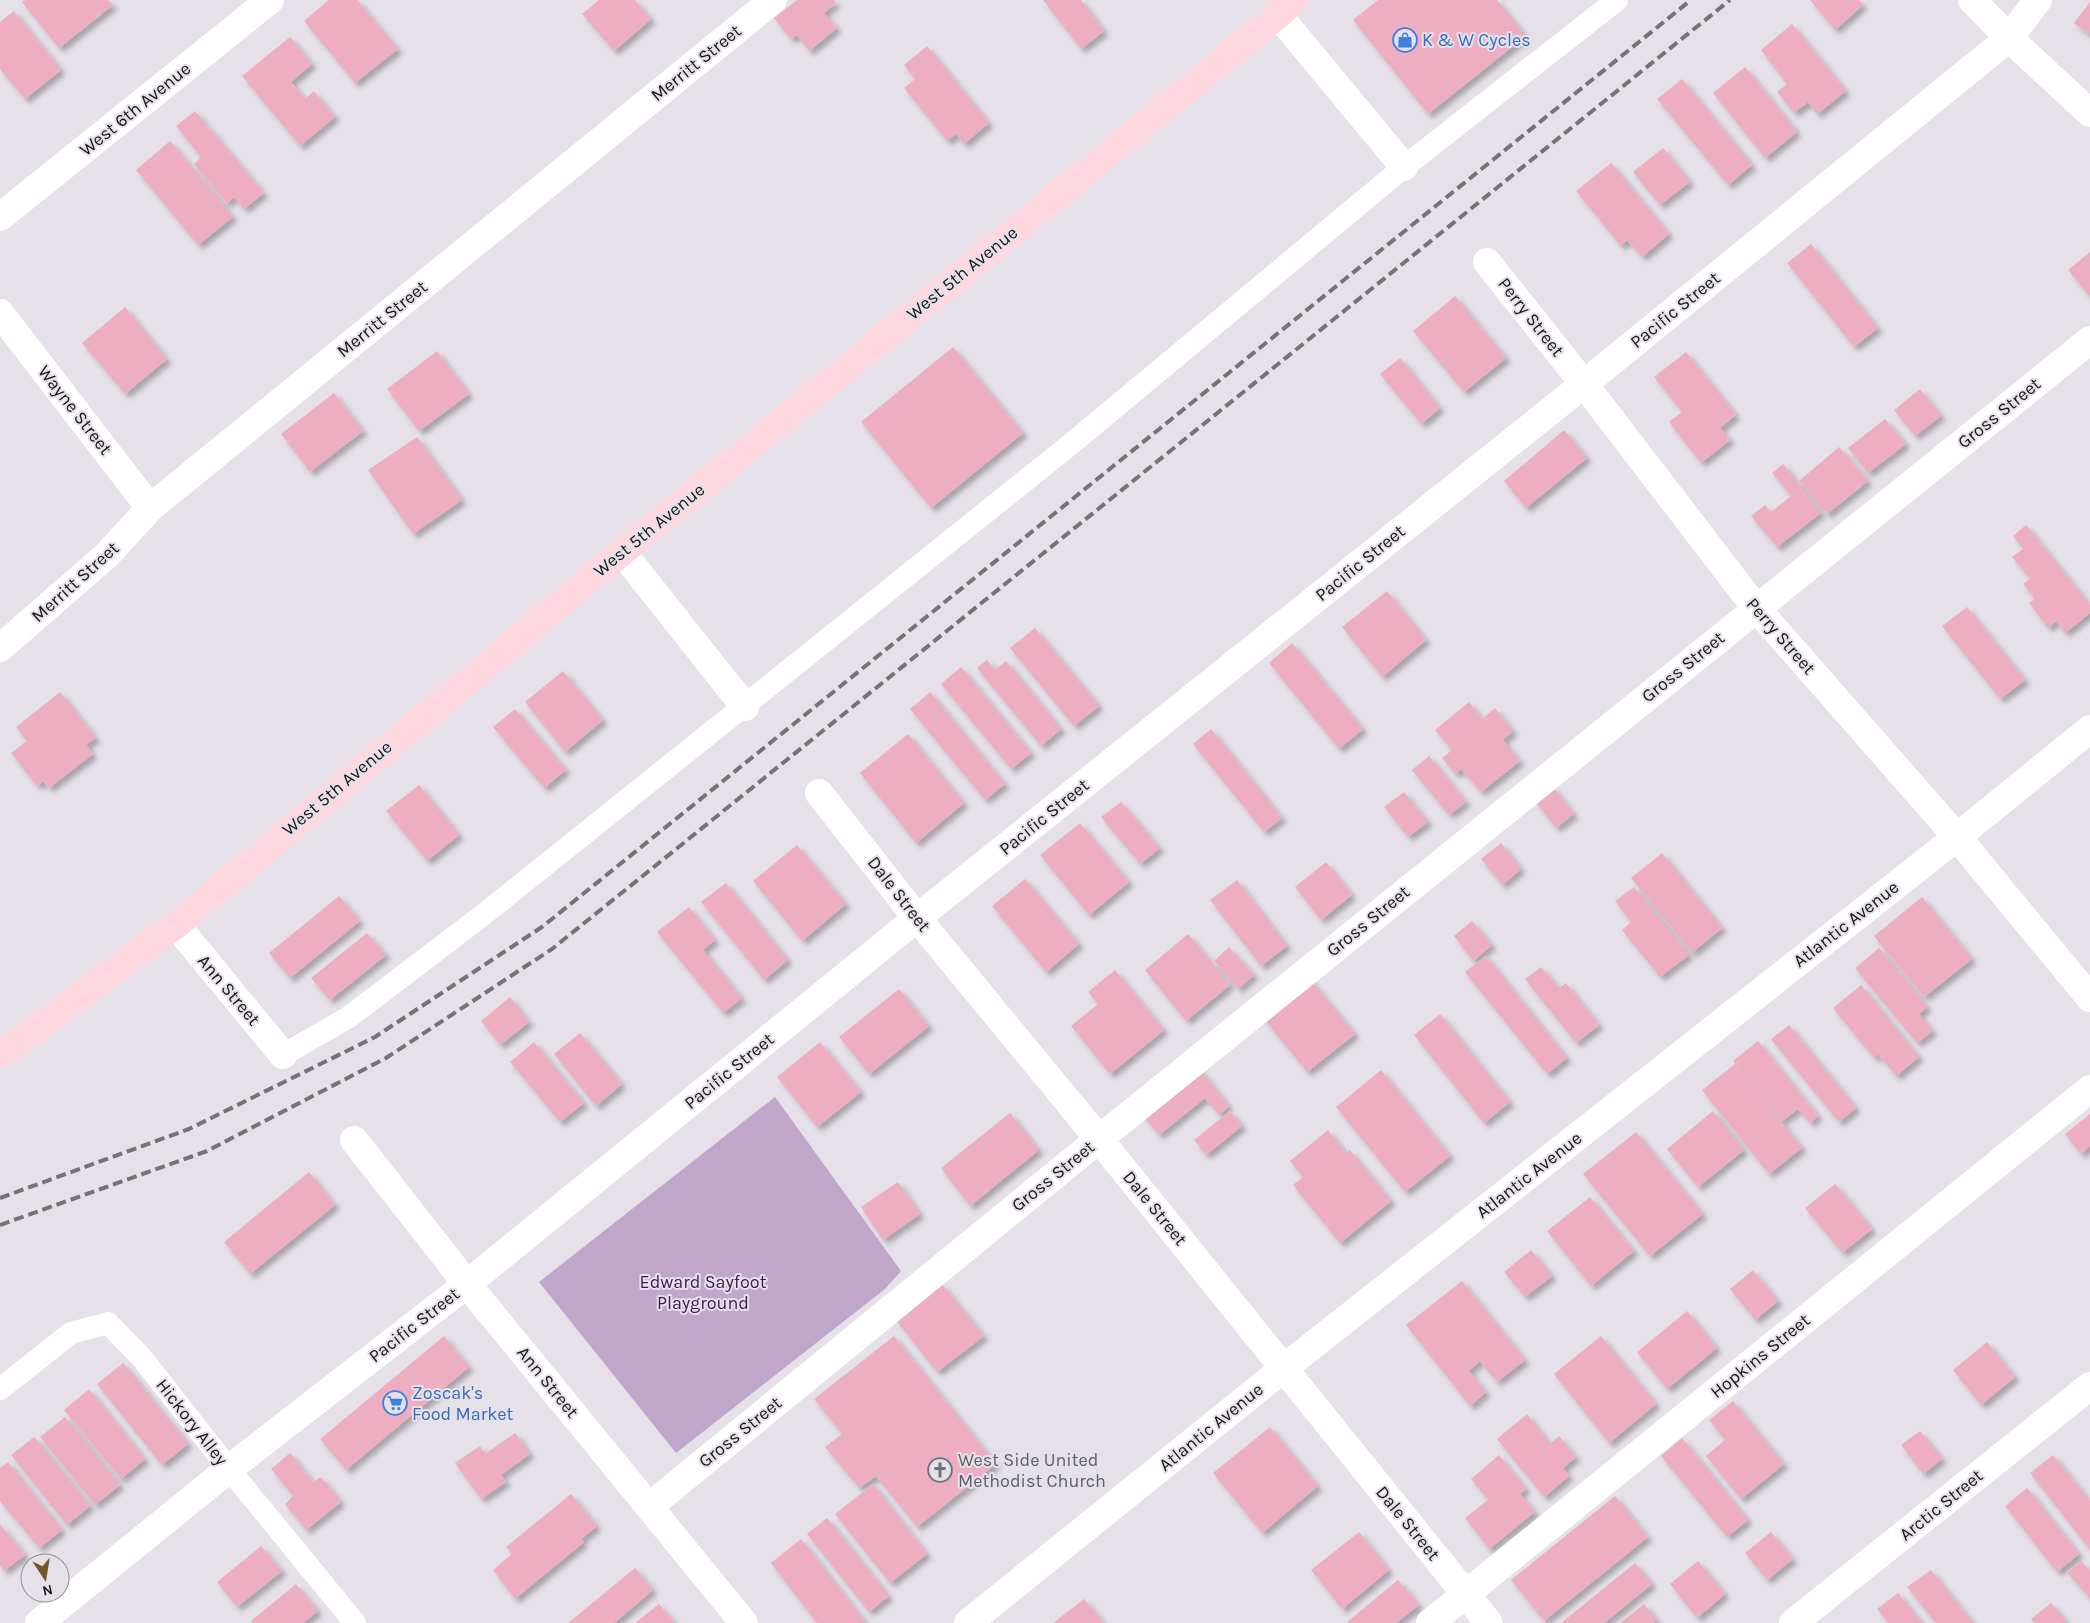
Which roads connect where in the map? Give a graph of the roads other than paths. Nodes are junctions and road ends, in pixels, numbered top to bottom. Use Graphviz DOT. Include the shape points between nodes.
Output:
graph roads {
  1 [pos="270,0"];
  2 [pos="774,0"];
  3 [pos="1617,0"];
  4 [pos="1972,0"];
  5 [pos="2038,0"];
  6 [pos="1286,8"];
  7 [pos="2009,38"];
  8 [pos="2090,114"];
  9 [pos="1404,167"];
  10 [pos="0,217"];
  11 [pos="1487,262"];
  12 [pos="0,313"];
  13 [pos="2090,340"];
  14 [pos="1584,384"];
  15 [pos="150,508"];
  16 [pos="622,552"];
  17 [pos="1756,608"];
  18 [pos="0,648"];
  19 [pos="745,707"];
  20 [pos="2090,729"];
  21 [pos="819,793"];
  22 [pos="1957,837"];
  23 [pos="917,918"];
  24 [pos="176,924"];
  25 [pos="2090,998"];
  26 [pos="0,1054"];
  27 [pos="283,1055"];
  28 [pos="2090,1089"];
  29 [pos="1099,1139"];
  30 [pos="354,1140"];
  31 [pos="467,1284"];
  32 [pos="1284,1368"];
  33 [pos="2090,1386"];
  34 [pos="0,1389"];
  35 [pos="229,1469"];
  36 [pos="650,1506"];
  37 [pos="1465,1594"];
  38 [pos="39,1623"];
  39 [pos="355,1623"];
  40 [pos="744,1623"];
  41 [pos="968,1623"];
  42 [pos="1430,1623"];
  43 [pos="1489,1623"];
  44 [pos="1793,1623"];
  1 -- 10 [label="street, West 6th Avenue"];
  2 -- 15 [label="street, Merritt Street"];
  3 -- 9 [label="lane"];
  4 -- 7 [label="street"];
  5 -- 7 [label="street, Pacific Street"];
  6 -- 9 [label="street"];
  6 -- 16 [label="main road, West 5th Avenue"];
  7 -- 8 [label="street"];
  7 -- 14 [label="street, Pacific Street"];
  9 -- 19 [label="lane" via="1071,444"];
  11 -- 14 [label="street, Perry Street"];
  12 -- 15 [label="street, Wayne Street"];
  13 -- 17 [label="street, Gross Street"];
  14 -- 17 [label="street, Perry Street"];
  14 -- 23 [label="street, Pacific Street"];
  15 -- 18 [label="street, Merritt Street" via="107,555"];
  16 -- 19 [label="street"];
  16 -- 24 [label="main road, West 5th Avenue"];
  17 -- 22 [label="street, Perry Street"];
  17 -- 29 [label="street, Gross Street"];
  19 -- 27 [label="lane" via="349,1018"];
  20 -- 22 [label="street, Atlantic Avenue"];
  21 -- 23 [label="street, Dale Street"];
  22 -- 25 [label="street, Perry Street"];
  22 -- 32 [label="street, Atlantic Avenue"];
  23 -- 29 [label="street, Dale Street"];
  23 -- 31 [label="street, Pacific Street"];
  24 -- 26 [label="main road, West 5th Avenue"];
  24 -- 27 [label="street, Ann Street"];
  28 -- 37 [label="street, Hopkins Street"];
  29 -- 32 [label="street, Dale Street"];
  29 -- 36 [label="street, Gross Street"];
  30 -- 31 [label="street, Ann Street"];
  31 -- 35 [label="street, Pacific Street"];
  31 -- 36 [label="street, Ann Street"];
  32 -- 37 [label="street, Dale Street"];
  32 -- 41 [label="street, Atlantic Avenue"];
  33 -- 44 [label="street, Arctic Street"];
  34 -- 35 [label="lane, Hickory Alley" via="71,1333 108,1323 142,1358"];
  35 -- 38 [label="street, Pacific Street"];
  35 -- 39 [label="lane, Hickory Alley"];
  36 -- 40 [label="street, Ann Street"];
  37 -- 42 [label="street, Hopkins Street"];
  37 -- 43 [label="street, Dale Street"];
}
